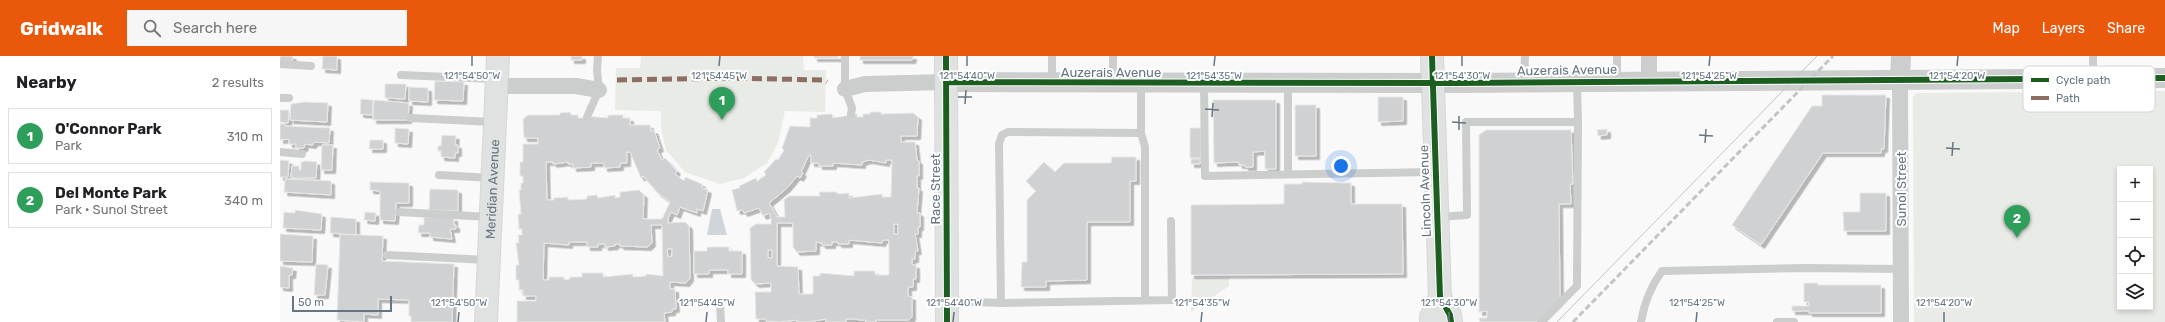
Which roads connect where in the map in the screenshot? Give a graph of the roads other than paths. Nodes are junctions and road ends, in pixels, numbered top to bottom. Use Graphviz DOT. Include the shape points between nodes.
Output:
graph roads {
  1 [pos="498,56"];
  2 [pos="598,56"];
  3 [pos="845,56"];
  4 [pos="946,56"];
  5 [pos="1052,56"];
  6 [pos="1113,56"];
  7 [pos="1432,56"];
  8 [pos="1525,56"];
  9 [pos="1617,56"];
  10 [pos="1649,56"];
  11 [pos="1901,56"];
  12 [pos="280,64"];
  13 [pos="312,66"];
  14 [pos="401,74"];
  15 [pos="2023,78"];
  16 [pos="1900,79"];
  17 [pos="1577,81"];
  18 [pos="1617,81"];
  19 [pos="1649,81"];
  20 [pos="497,82"];
  21 [pos="946,82"];
  22 [pos="1524,82"];
  23 [pos="1052,83"];
  24 [pos="1113,83"];
  25 [pos="1140,83"];
  26 [pos="1204,83"];
  27 [pos="1288,83"];
  28 [pos="1432,83"];
  29 [pos="845,89"];
  30 [pos="599,90"];
  31 [pos="280,98"];
  32 [pos="289,98"];
  33 [pos="851,114"];
  34 [pos="587,117"];
  35 [pos="410,118"];
  36 [pos="495,122"];
  37 [pos="1578,122"];
  38 [pos="1141,133"];
  39 [pos="280,152"];
  40 [pos="302,154"];
  41 [pos="1435,172"];
  42 [pos="1288,174"];
  43 [pos="439,175"];
  44 [pos="492,178"];
  45 [pos="399,212"];
  46 [pos="491,217"];
  47 [pos="1437,217"];
  48 [pos="1171,221"];
  49 [pos="387,255"];
  50 [pos="489,260"];
  51 [pos="1901,269"];
  52 [pos="1440,297"];
  53 [pos="1145,300"];
  54 [pos="947,301"];
  55 [pos="1001,302"];
  56 [pos="720,304"];
  57 [pos="486,322"];
  58 [pos="721,322"];
  59 [pos="947,322"];
  60 [pos="1431,322"];
  61 [pos="1451,322"];
  62 [pos="1541,322"];
  63 [pos="1641,322"];
  64 [pos="1777,322"];
  65 [pos="1794,322"];
  66 [pos="1901,322"];
  1 -- 20 [label="main road, Meridian Avenue"];
  2 -- 30 [label="lane"];
  3 -- 29 [label="lane"];
  4 -- 21 [label="main road, Race Street"];
  5 -- 23 [label="lane"];
  6 -- 24 [label="lane"];
  7 -- 28 [label="main road, Lincoln Avenue"];
  8 -- 22 [label="lane"];
  9 -- 18 [label="lane"];
  10 -- 19 [label="street"];
  11 -- 16 [label="street, Sunol Street"];
  12 -- 13 [label="lane"];
  14 -- 20 [label="lane"];
  15 -- 16 [label="street, Auzerais Avenue"];
  16 -- 19 [label="street, Auzerais Avenue"];
  16 -- 51 [label="street, Sunol Street"];
  17 -- 18 [label="street, Auzerais Avenue"];
  17 -- 22 [label="street, Auzerais Avenue"];
  17 -- 37 [label="lane"];
  18 -- 19 [label="street, Auzerais Avenue"];
  20 -- 30 [label="street" via="576,86"];
  20 -- 36 [label="main road, Meridian Avenue"];
  21 -- 23 [label="street, Auzerais Avenue"];
  21 -- 29 [label="street, Auzerais Avenue" via="865,84"];
  21 -- 54 [label="main road, Race Street"];
  22 -- 28 [label="street, Auzerais Avenue"];
  23 -- 24 [label="street, Auzerais Avenue"];
  24 -- 25 [label="street, Auzerais Avenue"];
  25 -- 26 [label="street, Auzerais Avenue"];
  25 -- 38 [label="lane"];
  26 -- 27 [label="street, Auzerais Avenue"];
  26 -- 42 [label="lane" via="1205,176"];
  27 -- 28 [label="street, Auzerais Avenue"];
  27 -- 42 [label="lane"];
  28 -- 41 [label="main road, Lincoln Avenue"];
  29 -- 33 [label="lane" via="852,108"];
  30 -- 34 [label="lane"];
  31 -- 32 [label="lane"];
  35 -- 36 [label="lane"];
  36 -- 44 [label="main road, Meridian Avenue"];
  37 -- 47 [label="lane" via="1466,122 1467,215"];
  37 -- 62 [label="lane" via="1577,286"];
  38 -- 53 [label="lane" via="1145,147"];
  38 -- 55 [label="lane" via="1008,132 1002,136 998,144"];
  39 -- 40 [label="lane"];
  41 -- 42 [label="lane"];
  41 -- 47 [label="main road, Lincoln Avenue"];
  43 -- 44 [label="lane"];
  44 -- 46 [label="main road, Meridian Avenue"];
  45 -- 46 [label="lane"];
  46 -- 50 [label="main road, Meridian Avenue"];
  47 -- 52 [label="main road, Lincoln Avenue"];
  48 -- 53 [label="lane" via="1172,300"];
  49 -- 50 [label="lane"];
  50 -- 57 [label="main road, Meridian Avenue"];
  51 -- 63 [label="lane" via="1662,271 1643,309"];
  51 -- 66 [label="street, Sunol Street"];
  52 -- 60 [label="main road, Lincoln Avenue"];
  52 -- 61 [label="main road, Lincoln Avenue"];
  53 -- 55 [label="lane"];
  54 -- 55 [label="lane"];
  54 -- 59 [label="main road, Race Street"];
  56 -- 58 [label="lane"];
  64 -- 65 [label="lane"];
}
